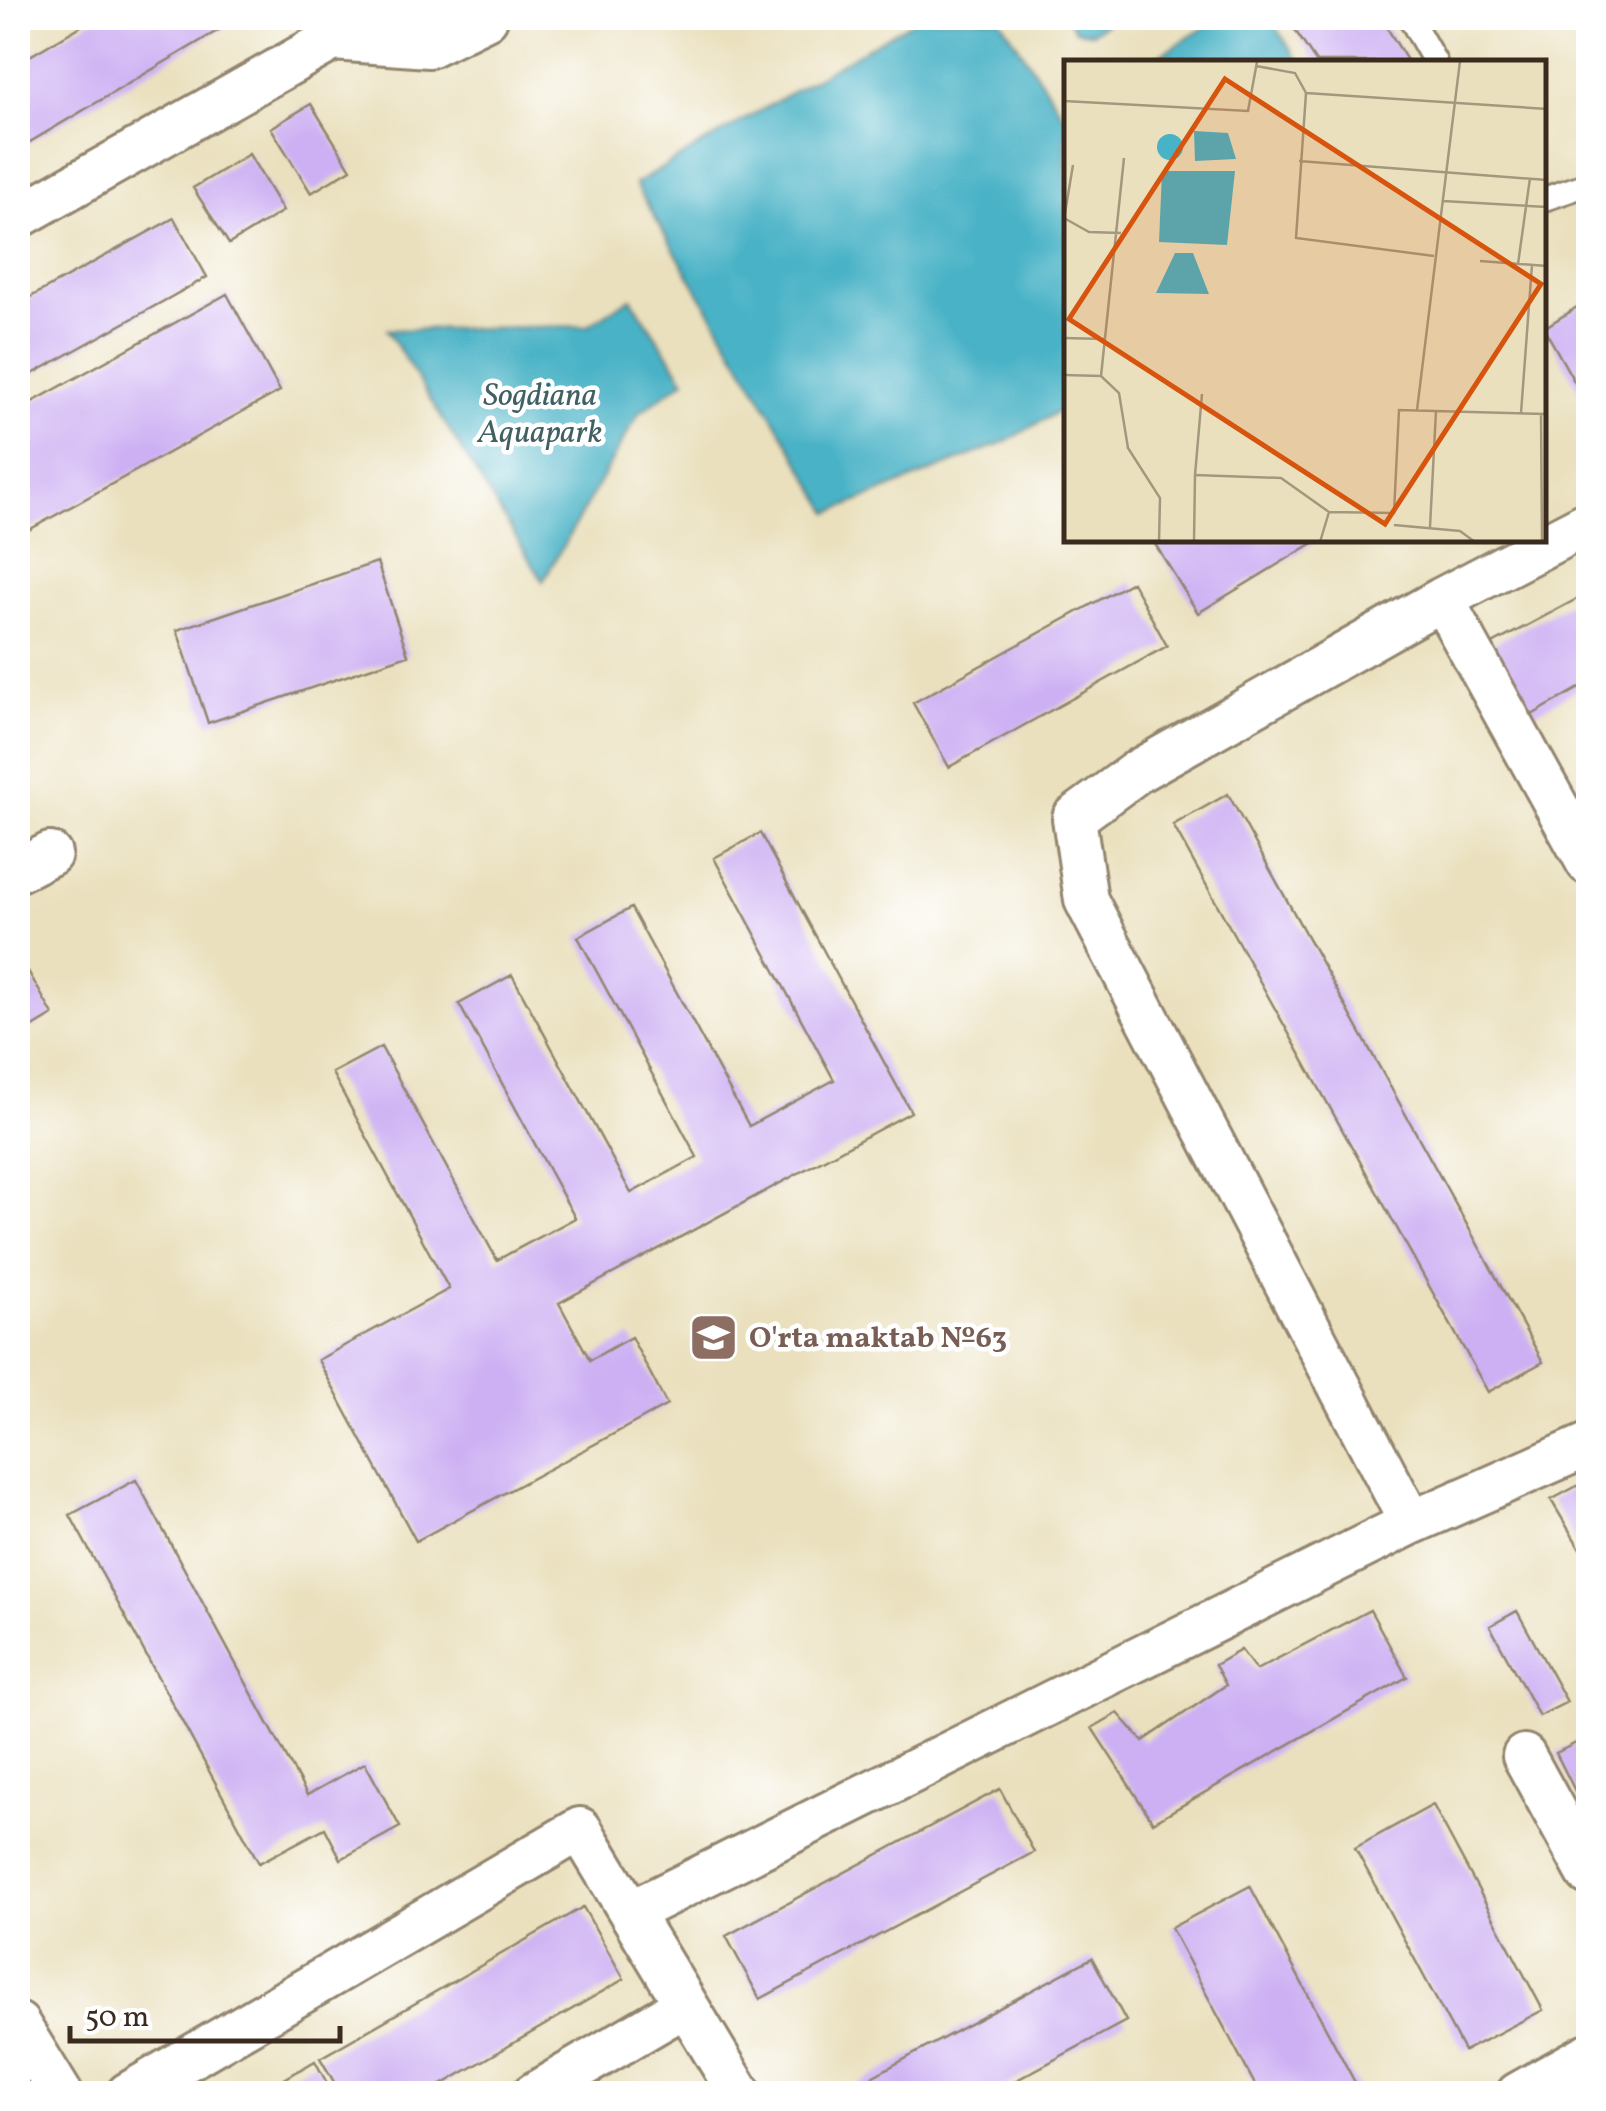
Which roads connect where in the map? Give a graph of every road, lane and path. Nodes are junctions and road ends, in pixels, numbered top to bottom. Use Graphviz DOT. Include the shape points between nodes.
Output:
graph roads {
  1 [pos="486,18"];
  2 [pos="1410,18"];
  3 [pos="1435,60"];
  4 [pos="1588,184"];
  5 [pos="1546,198"];
  6 [pos="18,217"];
  7 [pos="1588,523"];
  8 [pos="1442,599"];
  9 [pos="1588,863"];
  10 [pos="1588,1446"];
  11 [pos="1411,1522"];
  12 [pos="1524,1756"];
  13 [pos="1588,1872"];
  14 [pos="633,1911"];
  15 [pos="686,2006"];
  16 [pos="18,2024"];
  17 [pos="1588,2055"];
  18 [pos="61,2094"];
  19 [pos="128,2094"];
  20 [pos="534,2094"];
  21 [pos="740,2094"];
  22 [pos="1518,2094"];
  1 -- 6 [label="street" via="429,46 333,39"];
  2 -- 3 [label="lane"];
  4 -- 5 [label="lane"];
  7 -- 8 [label="street"];
  8 -- 9 [label="street"];
  8 -- 11 [label="street" via="1138,771 1074,818 1086,900"];
  10 -- 11 [label="street"];
  11 -- 14 [label="street"];
  12 -- 13 [label="street"];
  14 -- 15 [label="street"];
  14 -- 19 [label="street" via="580,1829"];
  15 -- 20 [label="street"];
  15 -- 21 [label="street"];
  16 -- 18 [label="street"];
  17 -- 22 [label="street"];
}
